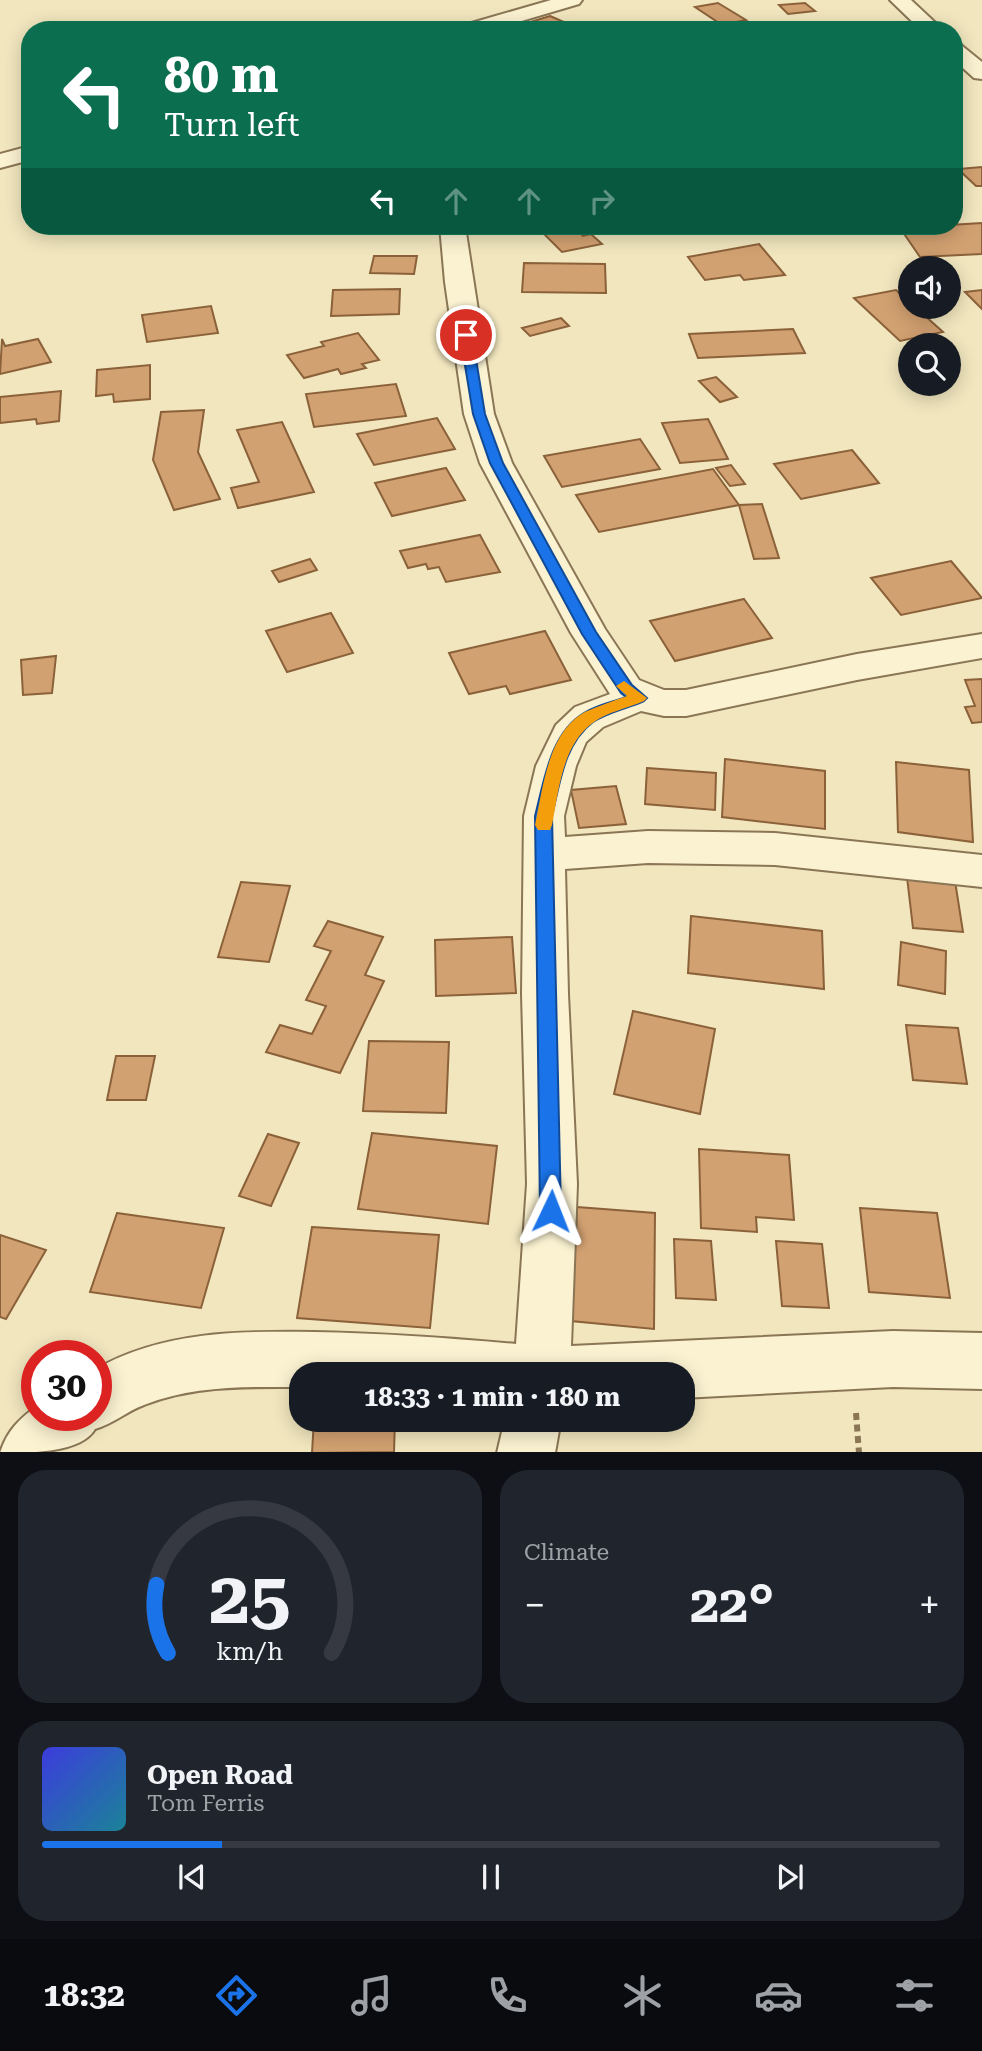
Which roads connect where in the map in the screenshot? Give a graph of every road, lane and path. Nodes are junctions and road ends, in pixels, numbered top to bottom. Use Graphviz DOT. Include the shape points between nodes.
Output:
graph roads {
  1 [pos="572,0"];
  2 [pos="901,0"];
  3 [pos="499,21"];
  4 [pos="923,21"];
  5 [pos="963,57"];
  6 [pos="982,73"];
  7 [pos="21,155"];
  8 [pos="0,161"];
  9 [pos="453,235"];
  10 [pos="982,646"];
  11 [pos="639,698"];
  12 [pos="544,855"];
  13 [pos="982,871"];
  14 [pos="982,1361"];
  15 [pos="399,1362"];
  16 [pos="541,1362"];
  17 [pos="695,1370"];
  18 [pos="112,1392"];
  19 [pos="51,1431"];
  20 [pos="530,1432"];
  21 [pos="28,1452"];
  22 [pos="526,1452"];
  1 -- 3 [label="street"];
  2 -- 4 [label="street"];
  5 -- 6 [label="street"];
  7 -- 8 [label="street"];
  9 -- 11 [label="street" via="479,414 496,463 589,634 626,689"];
  10 -- 11 [label="street" via="686,703"];
  11 -- 12 [label="street" via="589,717 570,736 556,766 544,816"];
  12 -- 13 [label="street" via="648,847 775,849"];
  12 -- 16 [label="street" via="552,1184"];
  14 -- 17 [label="street" via="866,1359"];
  15 -- 18 [label="street" via="242,1359 192,1363 130,1381"];
  19 -- 21 [label="street"];
  20 -- 22 [label="street"];
}
